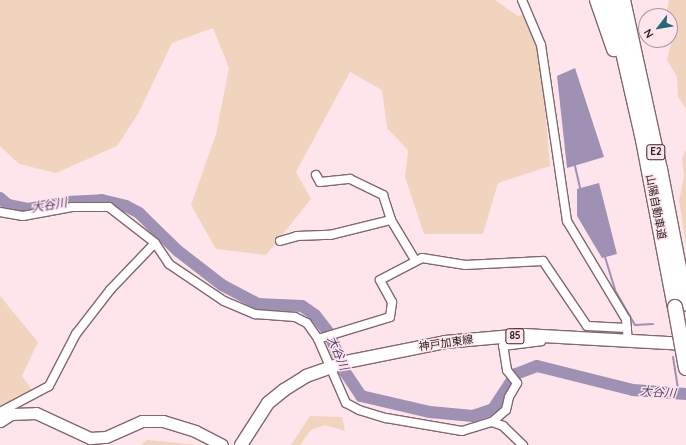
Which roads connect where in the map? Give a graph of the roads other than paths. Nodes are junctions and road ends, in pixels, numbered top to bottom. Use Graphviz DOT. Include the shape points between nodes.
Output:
graph roads {
  1 [pos="522,0"];
  2 [pos="597,0"];
  3 [pos="611,0"];
  4 [pos="623,0"];
  5 [pos="629,0"];
  6 [pos="660,169"];
  7 [pos="316,175"];
  8 [pos="651,184"];
  9 [pos="0,212"];
  10 [pos="391,220"];
  11 [pos="280,241"];
  12 [pos="155,243"];
  13 [pos="415,260"];
  14 [pos="680,306"];
  15 [pos="627,334"];
  16 [pos="541,335"];
  17 [pos="320,338"];
  18 [pos="686,344"];
  19 [pos="337,364"];
  20 [pos="686,368"];
  21 [pos="0,417"];
  22 [pos="492,422"];
  23 [pos="222,445"];
  24 [pos="241,445"];
  25 [pos="523,445"];
  1 -- 15 [label="street" via="541,45 567,221 626,319"];
  2 -- 8 [label="highway" via="619,66"];
  3 -- 8 [label="highway, 山陽自動車道 / E2"];
  4 -- 6 [label="highway, 山陽自動車道 / E2"];
  5 -- 6 [label="highway" via="647,85"];
  6 -- 14 [label="highway, 山陽自動車道 / E2"];
  7 -- 10 [label="street" via="320,182 350,180 383,196"];
  8 -- 14 [label="highway, 山陽自動車道 / E2"];
  9 -- 12 [label="street" via="23,216 72,207 109,207"];
  10 -- 11 [label="street" via="330,235 297,236"];
  10 -- 13 [label="street"];
  12 -- 17 [label="street" via="169,264 224,301 255,314 295,317 307,323"];
  12 -- 21 [label="street" via="110,290 76,334 49,386"];
  13 -- 15 [label="street" via="422,258 464,265 543,260 587,326"];
  13 -- 17 [label="street" via="380,280 392,302 390,316"];
  14 -- 20 [label="highway, 山陽自動車道 / E2, bridge"];
  15 -- 16 [label="main road, 神戸加東線 / 85"];
  15 -- 18 [label="main road, 神戸加東線 / 85"];
  16 -- 19 [label="main road, 神戸加東線 / 85" via="446,342"];
  16 -- 22 [label="street" via="541,341 503,346 507,370 518,383 509,397 506,410"];
  17 -- 19 [label="street"];
  19 -- 22 [label="street" via="346,403 359,410 386,418 462,432"];
  19 -- 24 [label="main road, 神戸加東線 / 85" via="306,376 268,403"];
  21 -- 23 [label="street" via="36,413 90,438 106,437 142,421 163,421 195,431"];
  22 -- 25 [label="street" via="503,426"];
}
